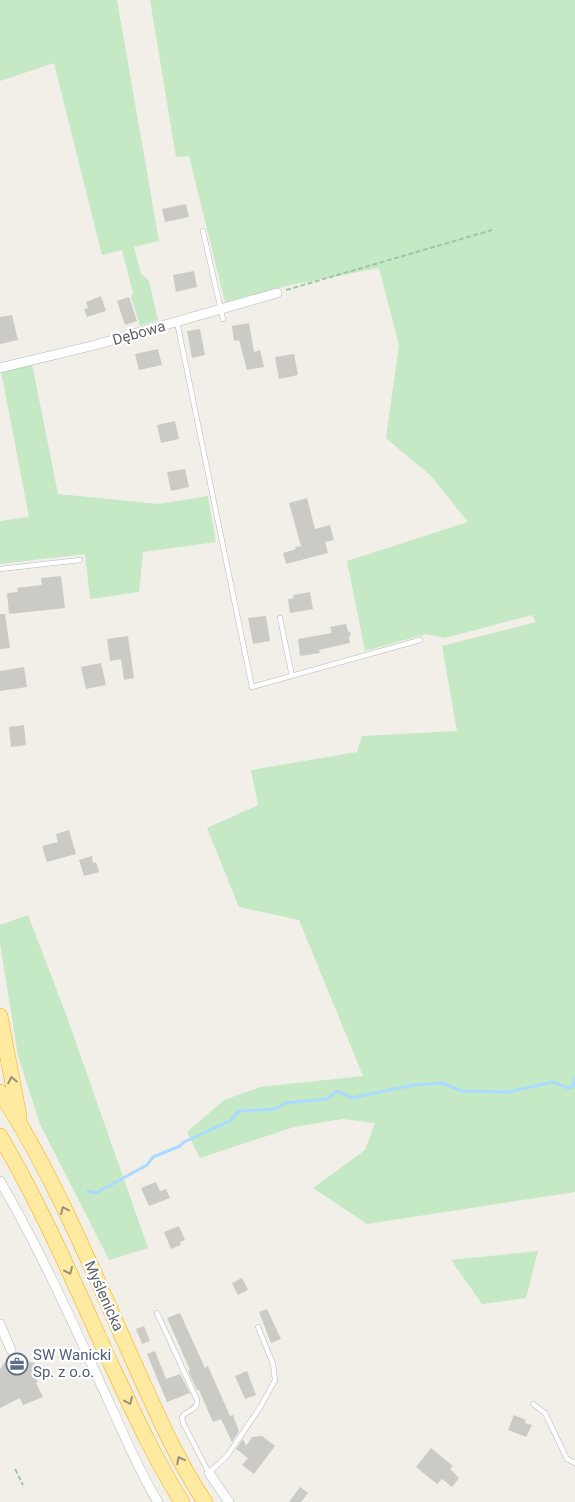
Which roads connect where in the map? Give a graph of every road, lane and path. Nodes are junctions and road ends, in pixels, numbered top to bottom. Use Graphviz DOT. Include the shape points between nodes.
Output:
graph roads {
  1 [pos="492,230"];
  2 [pos="203,231"];
  3 [pos="277,293"];
  4 [pos="222,309"];
  5 [pos="223,319"];
  6 [pos="177,322"];
  7 [pos="0,368"];
  8 [pos="80,560"];
  9 [pos="0,569"];
  10 [pos="280,618"];
  11 [pos="420,640"];
  12 [pos="292,676"];
  13 [pos="0,1016"];
  14 [pos="2,1040"];
  15 [pos="0,1092"];
  16 [pos="21,1125"];
  17 [pos="0,1136"];
  18 [pos="0,1181"];
  19 [pos="157,1314"];
  20 [pos="0,1324"];
  21 [pos="258,1327"];
  22 [pos="11,1350"];
  23 [pos="533,1404"];
  24 [pos="575,1464"];
  25 [pos="15,1469"];
  26 [pos="209,1473"];
  27 [pos="23,1485"];
  28 [pos="158,1502"];
  29 [pos="182,1502"];
  30 [pos="205,1502"];
  31 [pos="229,1502"];
  1 -- 3 [label="path"];
  2 -- 4 [label="lane"];
  3 -- 4 [label="street, Dębowa"];
  4 -- 5 [label="lane"];
  4 -- 6 [label="street, Dębowa"];
  6 -- 7 [label="street, Dębowa"];
  6 -- 12 [label="lane" via="252,687"];
  8 -- 9 [label="lane"];
  10 -- 12 [label="lane"];
  11 -- 12 [label="lane"];
  13 -- 14 [label="highway"];
  16 -- 14 [label="highway, one-way"];
  15 -- 16 [label="highway, Myślenicka"];
  30 -- 16 [label="highway, Myślenicka, one-way" via="166,1433 61,1204"];
  17 -- 29 [label="highway, Myślenicka, one-way" via="33,1196 147,1440"];
  18 -- 28 [label="street" via="62,1300"];
  19 -- 26 [label="lane" via="197,1400 195,1408 182,1417 182,1423"];
  20 -- 22 [label="street"];
  21 -- 26 [label="lane" via="273,1364 275,1380 227,1456"];
  23 -- 24 [label="lane" via="544,1412 567,1459"];
  25 -- 27 [label="path"];
  26 -- 31 [label="street"];
}
